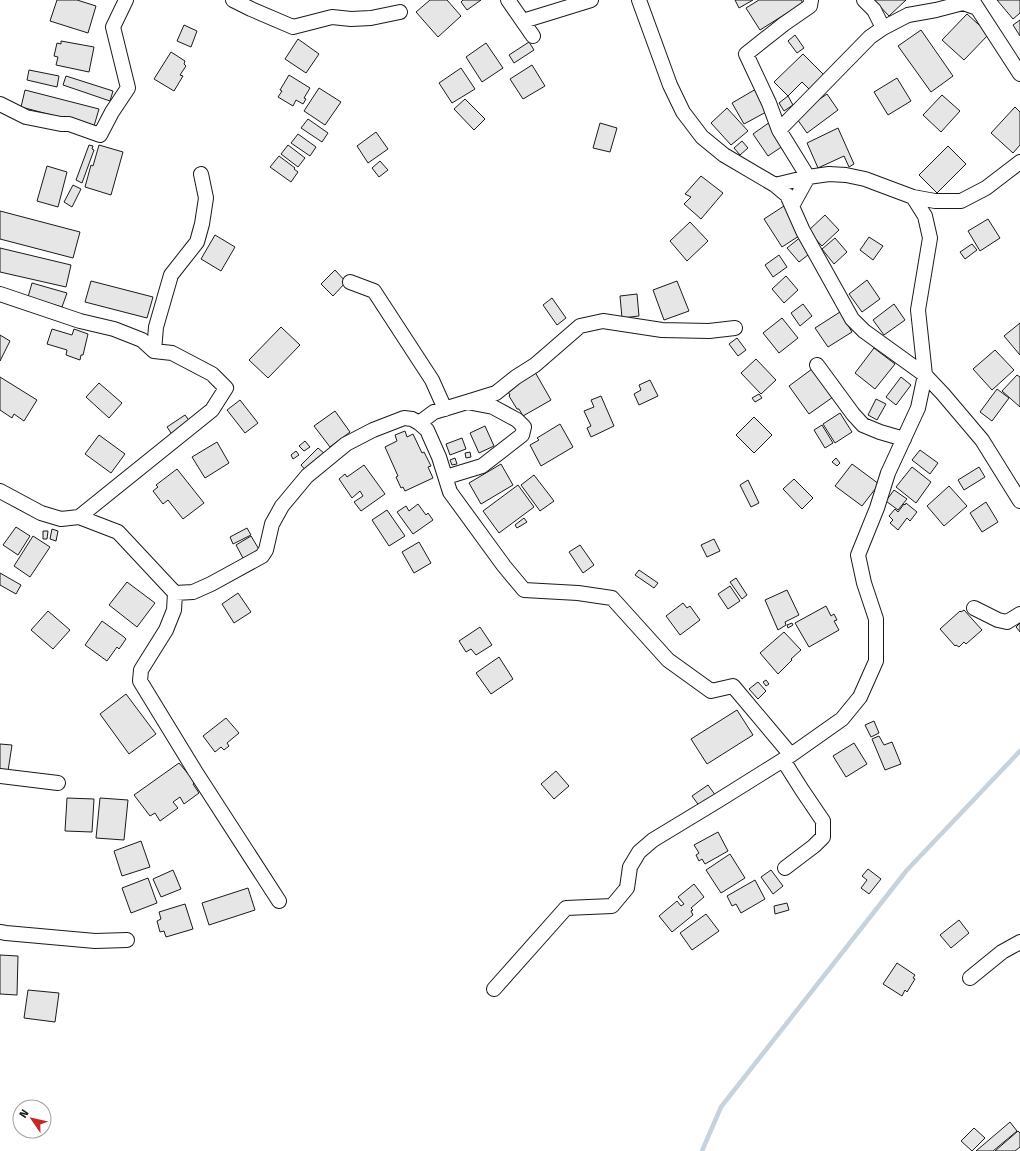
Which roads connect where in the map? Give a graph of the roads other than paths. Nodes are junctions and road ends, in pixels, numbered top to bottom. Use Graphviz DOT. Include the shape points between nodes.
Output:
graph roads {
  1 [pos="126,0"];
  2 [pos="233,0"];
  3 [pos="508,0"];
  4 [pos="591,0"];
  5 [pos="638,0"];
  6 [pos="811,0"];
  7 [pos="864,0"];
  8 [pos="974,4"];
  9 [pos="400,12"];
  10 [pos="522,21"];
  11 [pos="883,28"];
  12 [pos="533,36"];
  13 [pos="1020,74"];
  14 [pos="0,104"];
  15 [pos="779,130"];
  16 [pos="1020,162"];
  17 [pos="201,174"];
  18 [pos="808,177"];
  19 [pos="775,185"];
  20 [pos="912,197"];
  21 [pos="792,206"];
  22 [pos="350,282"];
  23 [pos="0,294"];
  24 [pos="735,328"];
  25 [pos="154,351"];
  26 [pos="817,365"];
  27 [pos="925,375"];
  28 [pos="467,402"];
  29 [pos="446,409"];
  30 [pos="419,423"];
  31 [pos="904,439"];
  32 [pos="446,477"];
  33 [pos="0,491"];
  34 [pos="1020,502"];
  35 [pos="79,517"];
  36 [pos="175,593"];
  37 [pos="974,608"];
  38 [pos="1020,614"];
  39 [pos="787,757"];
  40 [pos="0,776"];
  41 [pos="58,783"];
  42 [pos="784,868"];
  43 [pos="279,901"];
  44 [pos="0,932"];
  45 [pos="127,940"];
  46 [pos="1020,942"];
  47 [pos="970,978"];
  48 [pos="494,990"];
  1 -- 14 [label="street" via="113,27 128,88 100,135 69,124 26,117"];
  2 -- 9 [label="street" via="293,27 332,17 371,18"];
  3 -- 10 [label="street"];
  4 -- 10 [label="street"];
  5 -- 19 [label="street" via="683,112 702,137 724,155"];
  6 -- 15 [label="street" via="810,6 746,54"];
  7 -- 11 [label="street" via="874,10"];
  8 -- 11 [label="street" via="963,3 908,15"];
  8 -- 13 [label="street"];
  10 -- 12 [label="street"];
  11 -- 15 [label="street" via="870,36"];
  15 -- 18 [label="street"];
  16 -- 20 [label="street" via="986,188 961,201 935,201"];
  17 -- 25 [label="street" via="206,198 202,224 197,242 171,275 156,327"];
  18 -- 19 [label="street"];
  18 -- 20 [label="street" via="846,174"];
  18 -- 21 [label="street"];
  19 -- 21 [label="street" via="787,195"];
  20 -- 27 [label="street" via="925,216 930,238 918,310"];
  21 -- 27 [label="street" via="852,320"];
  22 -- 29 [label="street" via="374,291 432,380"];
  23 -- 25 [label="street" via="80,321 114,329 142,340"];
  24 -- 28 [label="street" via="709,331 662,330 604,321 580,326 535,365 496,393"];
  25 -- 35 [label="street" via="172,353 212,374 226,388 212,410"];
  26 -- 31 [label="street" via="863,425"];
  27 -- 31 [label="street" via="918,408"];
  27 -- 34 [label="street" via="982,440"];
  28 -- 29 [label="street"];
  28 -- 32 [label="street" via="493,407 517,420 524,428 522,434 482,466"];
  29 -- 30 [label="street" via="434,412"];
  30 -- 32 [label="street" via="427,430"];
  30 -- 36 [label="street" via="404,418 346,444 307,476 282,506 272,524 266,550 262,556 193,592"];
  31 -- 39 [label="street" via="888,473 858,555 876,619 876,660 860,697 842,719"];
  32 -- 39 [label="street" via="450,492 524,590 612,598 668,660 711,691 733,686"];
  33 -- 35 [label="street" via="41,513 61,519"];
  35 -- 36 [label="street" via="118,532"];
  36 -- 43 [label="street" via="174,610 166,630 141,670 140,681"];
  37 -- 38 [label="street" via="1007,622"];
  39 -- 42 [label="street" via="802,790 824,821 823,837"];
  39 -- 48 [label="street" via="652,840 639,852 630,867 627,888 612,906 566,908"];
  40 -- 41 [label="street"];
  44 -- 45 [label="street" via="95,941"];
  46 -- 47 [label="street" via="1002,952"];
}
